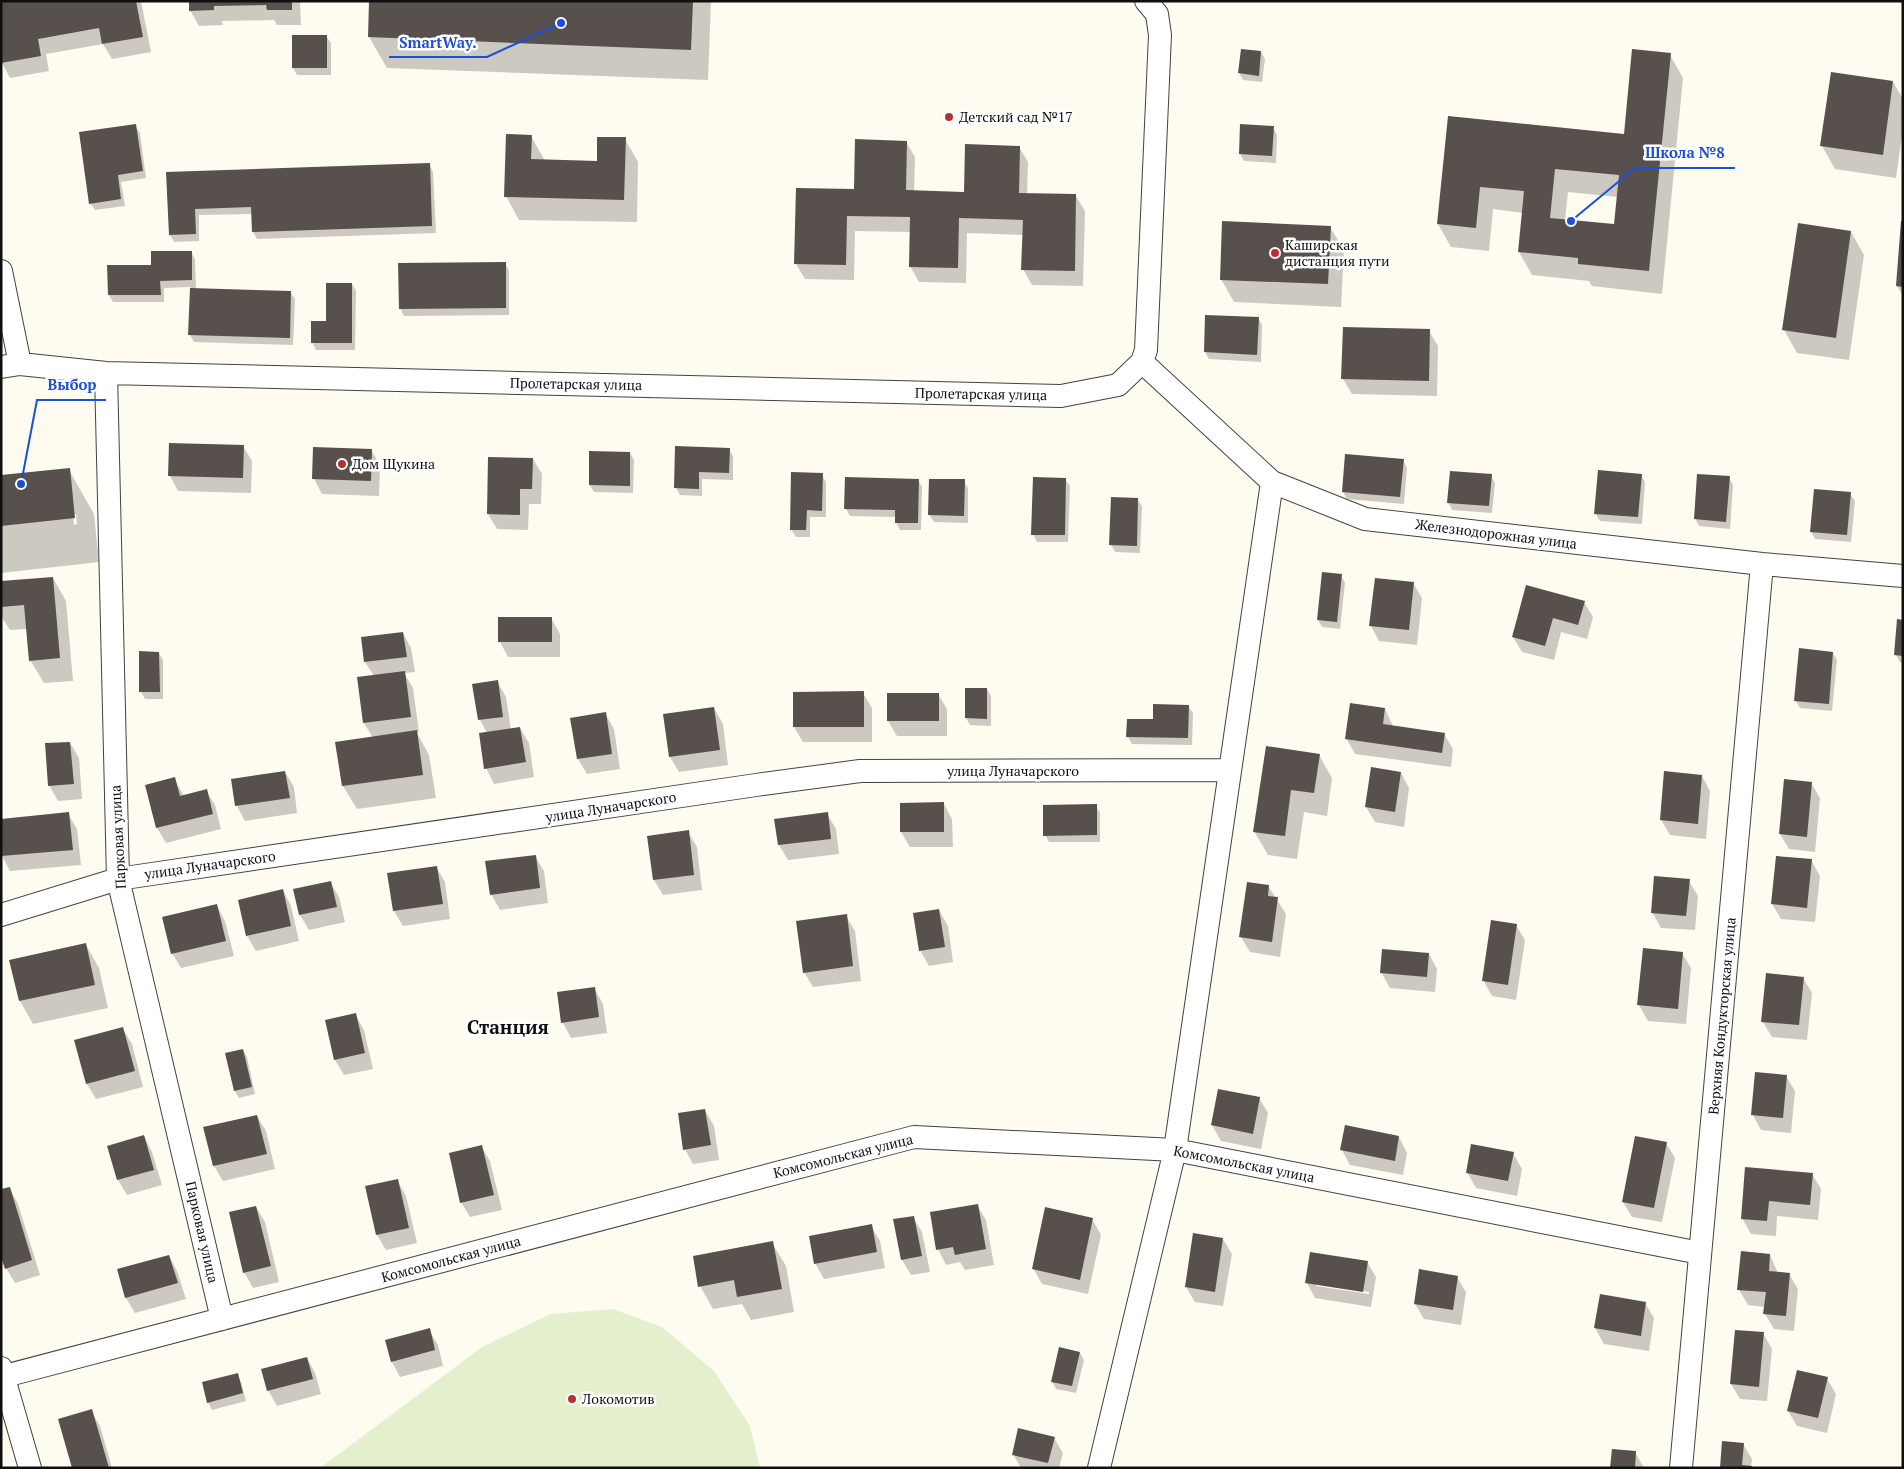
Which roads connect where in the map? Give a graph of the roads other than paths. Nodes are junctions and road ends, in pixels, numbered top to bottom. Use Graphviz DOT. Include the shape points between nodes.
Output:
graph roads {
  1 [pos="1146,1"];
  2 [pos="1,271"];
  3 [pos="1142,362"];
  4 [pos="11,366"];
  5 [pos="106,373"];
  6 [pos="1272,482"];
  7 [pos="1762,564"];
  8 [pos="1903,576"];
  9 [pos="1229,770"];
  10 [pos="118,879"];
  11 [pos="1,915"];
  12 [pos="1175,1150"];
  13 [pos="1700,1253"];
  14 [pos="222,1319"];
  15 [pos="2,1374"];
  16 [pos="30,1468"];
  17 [pos="1099,1468"];
  18 [pos="1681,1468"];
  1 -- 3 [label="street" via="1157,14 1160,35 1146,350"];
  2 -- 4 [label="street"];
  3 -- 5 [label="street, Пролетарская улица" via="1118,385 1061,396"];
  3 -- 6 [label="street, Железнодорожная улица"];
  4 -- 5 [label="street, Пролетарская улица"];
  5 -- 10 [label="street, Парковая улица"];
  6 -- 7 [label="street, Железнодорожная улица" via="1365,519"];
  6 -- 9 [label="street"];
  7 -- 8 [label="street, Железнодорожная улица"];
  7 -- 13 [label="street, Верхняя Кондукторская улица"];
  9 -- 10 [label="street, улица Луначарского" via="860,771"];
  9 -- 12 [label="street"];
  10 -- 11 [label="street, улица Луначарского"];
  10 -- 14 [label="street, Парковая улица"];
  12 -- 13 [label="street, Комсомольская улица"];
  12 -- 14 [label="street, Комсомольская улица" via="914,1137"];
  12 -- 17 [label="street"];
  13 -- 18 [label="street, Верхняя Кондукторская улица"];
  14 -- 15 [label="street, Комсомольская улица"];
  15 -- 16 [label="street"];
}
